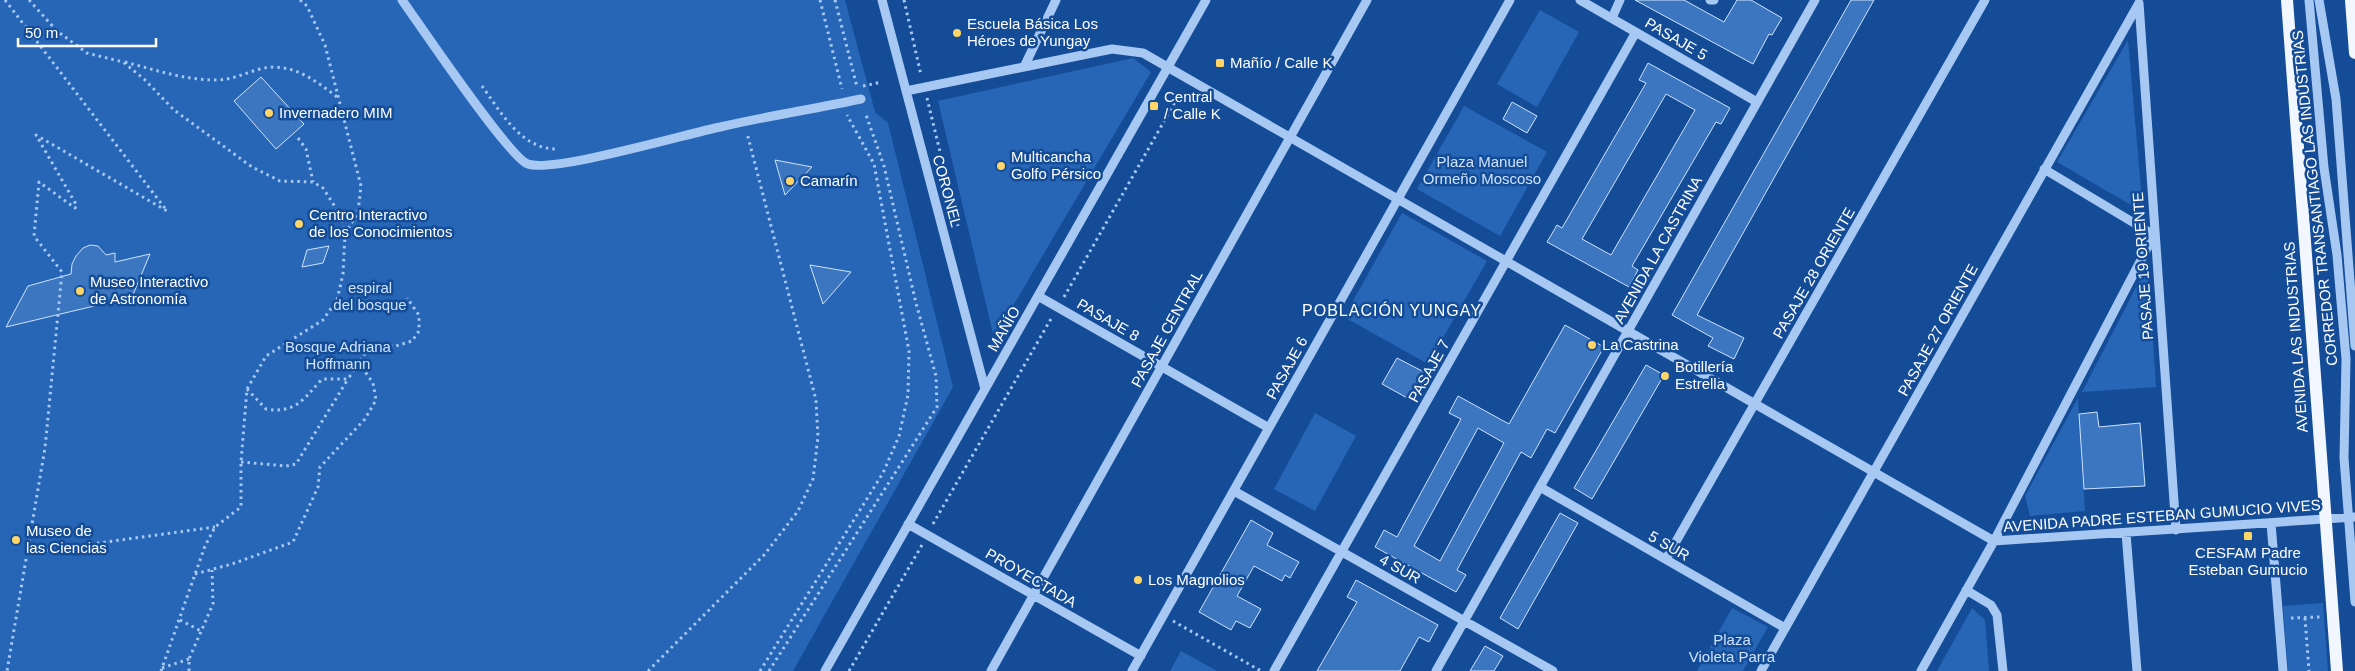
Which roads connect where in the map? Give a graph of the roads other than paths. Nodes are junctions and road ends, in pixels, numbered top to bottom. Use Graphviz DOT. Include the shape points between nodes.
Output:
graph roads {
  1 [pos="402,0"];
  2 [pos="882,0"];
  3 [pos="1056,0"];
  4 [pos="1206,0"];
  5 [pos="1368,0"];
  6 [pos="1510,0"];
  7 [pos="1580,0"];
  8 [pos="1620,0"];
  9 [pos="1710,0"];
  10 [pos="1714,0"];
  11 [pos="1815,0"];
  12 [pos="1985,0"];
  13 [pos="2287,0"];
  14 [pos="2310,0"];
  15 [pos="2319,0"];
  16 [pos="2351,0"];
  17 [pos="2139,2"];
  18 [pos="1612,18"];
  19 [pos="1636,32"];
  20 [pos="2355,53"];
  21 [pos="1024,67"];
  22 [pos="1168,67"];
  23 [pos="906,91"];
  24 [pos="861,99"];
  25 [pos="1757,102"];
  26 [pos="1290,138"];
  27 [pos="2044,169"];
  28 [pos="1398,199"];
  29 [pos="2154,235"];
  30 [pos="1506,262"];
  31 [pos="1038,296"];
  32 [pos="1628,331"];
  33 [pos="2355,346"];
  34 [pos="1162,367"];
  35 [pos="985,389"];
  36 [pos="1755,404"];
  37 [pos="1269,428"];
  38 [pos="1874,472"];
  39 [pos="1540,487"];
  40 [pos="1234,492"];
  41 [pos="2352,517"];
  42 [pos="2326,519"];
  43 [pos="2271,523"];
  44 [pos="908,524"];
  45 [pos="2176,530"];
  46 [pos="2126,533"];
  47 [pos="1994,541"];
  48 [pos="1342,553"];
  49 [pos="1666,560"];
  50 [pos="1966,590"];
  51 [pos="1033,595"];
  52 [pos="2355,602"];
  53 [pos="1464,621"];
  54 [pos="1785,628"];
  55 [pos="1141,656"];
  56 [pos="825,671"];
  57 [pos="991,671"];
  58 [pos="1132,671"];
  59 [pos="1274,671"];
  60 [pos="1436,671"];
  61 [pos="1553,671"];
  62 [pos="1761,671"];
  63 [pos="1921,671"];
  64 [pos="2003,671"];
  65 [pos="2137,671"];
  66 [pos="2283,671"];
  67 [pos="2337,671"];
  1 -- 24 [label="street" via="505,142 516,156 528,164 577,160"];
  2 -- 23 [label="street, CORONEL"];
  3 -- 21 [label="street"];
  4 -- 22 [label="street, MAÑÍO"];
  5 -- 26 [label="street, PASAJE CENTRAL"];
  6 -- 28 [label="street, PASAJE 6"];
  7 -- 18 [label="street, PASAJE 5"];
  8 -- 18 [label="street"];
  9 -- 10 [label="street"];
  11 -- 25 [label="street, AVENIDA LA CASTRINA"];
  12 -- 36 [label="street, PASAJE 28 ORIENTE"];
  13 -- 42 [label="main road, AVENIDA LAS INDUSTRIAS"];
  14 -- 41 [label="street, CORREDOR TRANSANTIAGO LAS INDUSTRIAS" via="2324,168 2337,255 2346,359 2344,458"];
  15 -- 33 [label="street, CORREDOR TRANSANTIAGO LAS INDUSTRIAS" via="2336,99"];
  16 -- 20 [label="main road"];
  17 -- 27 [label="street, PASAJE 27 ORIENTE"];
  17 -- 29 [label="street, PASAJE 19 ORIENTE"];
  18 -- 19 [label="street, PASAJE 5"];
  19 -- 25 [label="street, PASAJE 5"];
  19 -- 30 [label="street, PASAJE 7"];
  21 -- 22 [label="street, AVENIDA PADRE ESTEBAN GUMUCIO VIVES" via="1123,49 1143,53"];
  21 -- 23 [label="street, AVENIDA PADRE ESTEBAN GUMUCIO VIVES"];
  22 -- 26 [label="street, AVENIDA PADRE ESTEBAN GUMUCIO VIVES"];
  22 -- 31 [label="street, MAÑÍO"];
  23 -- 35 [label="street, CORONEL"];
  25 -- 32 [label="street, AVENIDA LA CASTRINA"];
  26 -- 28 [label="street, AVENIDA PADRE ESTEBAN GUMUCIO VIVES"];
  26 -- 34 [label="street, PASAJE CENTRAL"];
  27 -- 29 [label="street"];
  27 -- 38 [label="street, PASAJE 27 ORIENTE"];
  28 -- 30 [label="street, AVENIDA PADRE ESTEBAN GUMUCIO VIVES"];
  28 -- 37 [label="street, PASAJE 6"];
  29 -- 45 [label="street, PASAJE 19 ORIENTE"];
  29 -- 47 [label="street"];
  30 -- 32 [label="street, AVENIDA PADRE ESTEBAN GUMUCIO VIVES"];
  30 -- 48 [label="street, PASAJE 7"];
  31 -- 34 [label="street, PASAJE 8"];
  31 -- 35 [label="street, MAÑÍO"];
  32 -- 36 [label="street, AVENIDA PADRE ESTEBAN GUMUCIO VIVES"];
  32 -- 39 [label="street, AVENIDA LA CASTRINA"];
  34 -- 37 [label="street, PASAJE 8"];
  34 -- 51 [label="street, PASAJE CENTRAL"];
  35 -- 44 [label="street, MAÑÍO"];
  36 -- 38 [label="street, AVENIDA PADRE ESTEBAN GUMUCIO VIVES"];
  36 -- 49 [label="street, PASAJE 28 ORIENTE"];
  37 -- 40 [label="street, PASAJE 6"];
  38 -- 47 [label="street, AVENIDA PADRE ESTEBAN GUMUCIO VIVES"];
  38 -- 54 [label="street, PASAJE 27 ORIENTE"];
  39 -- 49 [label="street, 5 SUR"];
  39 -- 53 [label="street, AVENIDA LA CASTRINA"];
  40 -- 48 [label="street, 4 SUR"];
  40 -- 55 [label="street, PASAJE 6"];
  41 -- 42 [label="street, AVENIDA PADRE ESTEBAN GUMUCIO VIVES"];
  41 -- 52 [label="street, CORREDOR TRANSANTIAGO LAS INDUSTRIAS"];
  42 -- 43 [label="street, AVENIDA PADRE ESTEBAN GUMUCIO VIVES"];
  42 -- 67 [label="main road, AVENIDA LAS INDUSTRIAS"];
  43 -- 45 [label="street, AVENIDA PADRE ESTEBAN GUMUCIO VIVES"];
  43 -- 66 [label="street"];
  44 -- 51 [label="street, PROYECTADA"];
  44 -- 56 [label="street, MAÑÍO"];
  45 -- 46 [label="street, AVENIDA PADRE ESTEBAN GUMUCIO VIVES"];
  46 -- 47 [label="street, AVENIDA PADRE ESTEBAN GUMUCIO VIVES"];
  46 -- 65 [label="street"];
  47 -- 50 [label="street"];
  48 -- 53 [label="street, 4 SUR"];
  48 -- 59 [label="street, PASAJE 7"];
  49 -- 54 [label="street, 5 SUR"];
  50 -- 63 [label="street"];
  50 -- 64 [label="street" via="1991,605 1997,615"];
  51 -- 55 [label="street, PROYECTADA"];
  51 -- 57 [label="street, PASAJE CENTRAL"];
  53 -- 60 [label="street, AVENIDA LA CASTRINA"];
  53 -- 61 [label="street, 4 SUR"];
  54 -- 62 [label="street, PASAJE 27 ORIENTE"];
  55 -- 58 [label="street, PASAJE 6"];
}
